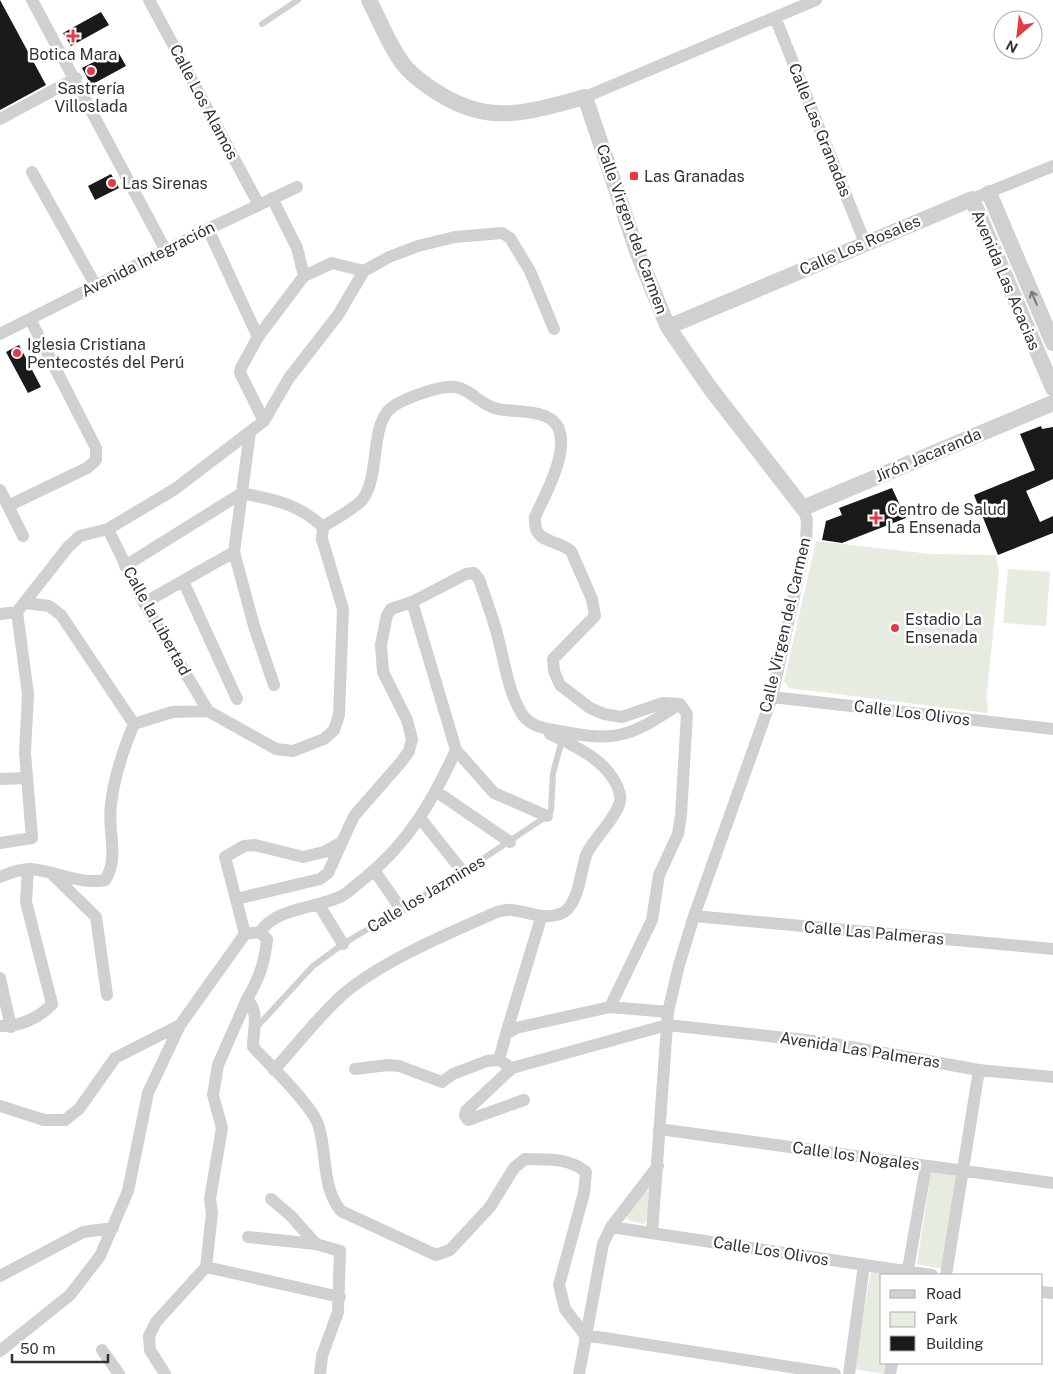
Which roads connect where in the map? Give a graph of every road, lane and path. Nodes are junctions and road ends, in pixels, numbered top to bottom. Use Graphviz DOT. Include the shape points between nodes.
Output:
graph roads {
  1 [pos="32,0"];
  2 [pos="149,0"];
  3 [pos="298,0"];
  4 [pos="369,0"];
  5 [pos="816,0"];
  6 [pos="775,17"];
  7 [pos="262,24"];
  8 [pos="76,78"];
  9 [pos="584,97"];
  10 [pos="0,119"];
  11 [pos="1053,166"];
  12 [pos="32,172"];
  13 [pos="298,187"];
  14 [pos="989,193"];
  15 [pos="272,198"];
  16 [pos="972,199"];
  17 [pos="259,204"];
  18 [pos="208,229"];
  19 [pos="865,243"];
  20 [pos="166,251"];
  21 [pos="364,272"];
  22 [pos="304,276"];
  23 [pos="96,286"];
  24 [pos="30,319"];
  25 [pos="668,327"];
  26 [pos="554,329"];
  27 [pos="0,334"];
  28 [pos="258,337"];
  29 [pos="1053,343"];
  30 [pos="1053,388"];
  31 [pos="1053,403"];
  32 [pos="264,421"];
  33 [pos="250,432"];
  34 [pos="0,490"];
  35 [pos="242,493"];
  36 [pos="8,506"];
  37 [pos="803,508"];
  38 [pos="323,528"];
  39 [pos="108,529"];
  40 [pos="23,536"];
  41 [pos="234,552"];
  42 [pos="126,566"];
  43 [pos="182,582"];
  44 [pos="412,602"];
  45 [pos="144,603"];
  46 [pos="22,608"];
  47 [pos="0,614"];
  48 [pos="274,685"];
  49 [pos="772,696"];
  50 [pos="237,698"];
  51 [pos="680,704"];
  52 [pos="208,711"];
  53 [pos="134,724"];
  54 [pos="535,726"];
  55 [pos="1053,729"];
  56 [pos="562,740"];
  57 [pos="456,750"];
  58 [pos="0,778"];
  59 [pos="27,778"];
  60 [pos="437,792"];
  61 [pos="546,816"];
  62 [pos="420,818"];
  63 [pos="342,842"];
  64 [pos="510,842"];
  65 [pos="0,844"];
  66 [pos="28,869"];
  67 [pos="374,870"];
  68 [pos="50,872"];
  69 [pos="463,872"];
  70 [pos="0,876"];
  71 [pos="236,899"];
  72 [pos="319,905"];
  73 [pos="401,909"];
  74 [pos="694,916"];
  75 [pos="541,918"];
  76 [pos="260,932"];
  77 [pos="245,934"];
  78 [pos="343,944"];
  79 [pos="1053,949"];
  80 [pos="0,978"];
  81 [pos="107,995"];
  82 [pos="247,999"];
  83 [pos="610,1007"];
  84 [pos="667,1019"];
  85 [pos="6,1026"];
  86 [pos="180,1026"];
  87 [pos="253,1032"];
  88 [pos="506,1034"];
  89 [pos="499,1060"];
  90 [pos="355,1068"];
  91 [pos="512,1068"];
  92 [pos="274,1070"];
  93 [pos="979,1070"];
  94 [pos="1053,1077"];
  95 [pos="524,1100"];
  96 [pos="0,1106"];
  97 [pos="659,1129"];
  98 [pos="658,1166"];
  99 [pos="926,1166"];
  100 [pos="964,1171"];
  101 [pos="1053,1183"];
  102 [pos="271,1199"];
  103 [pos="611,1227"];
  104 [pos="113,1228"];
  105 [pos="652,1233"];
  106 [pos="248,1237"];
  107 [pos="316,1244"];
  108 [pos="864,1265"];
  109 [pos="206,1267"];
  110 [pos="908,1273"];
  111 [pos="946,1274"];
  112 [pos="0,1276"];
  113 [pos="340,1296"];
  114 [pos="585,1335"];
  115 [pos="102,1350"];
  116 [pos="0,1351"];
  117 [pos="119,1374"];
  118 [pos="165,1374"];
  119 [pos="320,1374"];
  120 [pos="579,1374"];
  121 [pos="835,1374"];
  122 [pos="849,1374"];
  1 -- 8 [label="street"];
  2 -- 17 [label="street, Calle Los Alamos"];
  3 -- 7 [label="lane"];
  4 -- 9 [label="street" via="400,59 423,83 451,102 480,113 511,114"];
  5 -- 6 [label="street"];
  6 -- 9 [label="street"];
  6 -- 19 [label="street, Calle Las Granadas"];
  8 -- 10 [label="street"];
  8 -- 20 [label="street"];
  9 -- 25 [label="street, Calle Virgen del Carmen" via="638,254"];
  11 -- 14 [label="street, Calle Los Rosales"];
  12 -- 23 [label="street"];
  13 -- 15 [label="street, Avenida Integración"];
  14 -- 16 [label="street, Calle Los Rosales"];
  29 -- 14 [label="street, Avenida Las Acacias, one-way"];
  15 -- 17 [label="street, Avenida Integración"];
  15 -- 22 [label="street" via="297,248"];
  16 -- 19 [label="street, Calle Los Rosales"];
  16 -- 30 [label="street, Avenida Las Acacias"];
  17 -- 18 [label="street, Avenida Integración"];
  18 -- 20 [label="street, Avenida Integración"];
  18 -- 28 [label="street"];
  19 -- 25 [label="street, Calle Los Rosales"];
  20 -- 23 [label="street, Avenida Integración"];
  21 -- 22 [label="street" via="332,263"];
  21 -- 26 [label="street" via="389,257 418,246 455,237 502,233 510,238 530,271"];
  21 -- 32 [label="street" via="338,315 288,378"];
  22 -- 28 [label="street"];
  23 -- 24 [label="street, Avenida Integración"];
  24 -- 27 [label="street, Avenida Integración"];
  24 -- 36 [label="street" via="96,448 96,460 87,468"];
  25 -- 37 [label="street, Calle Virgen del Carmen" via="710,388"];
  28 -- 32 [label="street" via="240,371"];
  31 -- 37 [label="street, Jirón Jacaranda"];
  32 -- 33 [label="street"];
  33 -- 35 [label="street"];
  33 -- 39 [label="street" via="175,489"];
  34 -- 36 [label="street"];
  35 -- 38 [label="street" via="288,503 310,515"];
  35 -- 41 [label="street"];
  35 -- 42 [label="street"];
  36 -- 40 [label="street"];
  37 -- 49 [label="street, Calle Virgen del Carmen" via="807,520 806,542"];
  38 -- 51 [label="street" via="362,500 371,481 380,430 388,411 423,391 455,386 490,407 548,417 558,427 560,456 534,525 540,537 571,550 592,599 595,616 553,659 560,686 590,708 622,717 662,703"];
  38 -- 52 [label="street" via="322,538 343,609 339,715 334,730 324,739 293,751 276,748"];
  39 -- 42 [label="street, Calle la Libertad"];
  39 -- 46 [label="street" via="80,536 68,547"];
  41 -- 43 [label="street"];
  41 -- 48 [label="street"];
  42 -- 45 [label="street, Calle la Libertad"];
  43 -- 45 [label="street"];
  43 -- 50 [label="street"];
  44 -- 54 [label="street" via="474,573 496,629 513,695 522,715"];
  44 -- 57 [label="street"];
  44 -- 63 [label="street" via="391,609 381,645 383,672 407,720 412,739 409,751 354,816"];
  45 -- 52 [label="street, Calle la Libertad"];
  46 -- 47 [label="street"];
  46 -- 53 [label="street" via="49,606 61,615"];
  46 -- 59 [label="street" via="28,694"];
  49 -- 55 [label="street, Calle Los Olivos"];
  49 -- 74 [label="street, Calle Virgen del Carmen"];
  51 -- 54 [label="street" via="635,731 616,736 586,736"];
  51 -- 83 [label="street" via="687,714 678,834 659,875 652,920"];
  52 -- 53 [label="street" via="172,712"];
  53 -- 68 [label="street" via="119,758 110,807 112,869 105,880 92,883"];
  54 -- 56 [label="street"];
  56 -- 61 [label="lane" via="553,773 551,811"];
  56 -- 75 [label="street" via="597,760 615,781 621,803 586,854 578,889 569,908 562,914"];
  57 -- 60 [label="street"];
  57 -- 61 [label="street" via="494,793"];
  58 -- 59 [label="street"];
  59 -- 65 [label="street" via="32,838"];
  60 -- 62 [label="street"];
  60 -- 64 [label="street"];
  61 -- 64 [label="lane, Calle los Jazmines"];
  62 -- 67 [label="street" via="391,855"];
  62 -- 69 [label="street"];
  63 -- 71 [label="street" via="328,872 320,879"];
  63 -- 71 [label="street" via="324,852 303,857 255,844 244,846 225,857"];
  64 -- 69 [label="lane, Calle los Jazmines"];
  66 -- 68 [label="street"];
  66 -- 70 [label="street"];
  66 -- 85 [label="street" via="26,902 52,1004 45,1013"];
  67 -- 72 [label="street" via="344,895"];
  67 -- 73 [label="street"];
  68 -- 81 [label="street" via="96,917"];
  69 -- 73 [label="lane, Calle los Jazmines"];
  71 -- 77 [label="street"];
  72 -- 76 [label="street" via="274,917"];
  72 -- 78 [label="street"];
  73 -- 78 [label="lane, Calle los Jazmines"];
  74 -- 79 [label="street, Calle Las Palmeras"];
  74 -- 84 [label="street, Calle Virgen del Carmen"];
  75 -- 88 [label="street"];
  75 -- 92 [label="street" via="511,910 497,912 386,967 335,1001"];
  76 -- 77 [label="street"];
  76 -- 82 [label="street" via="267,939 266,958"];
  77 -- 86 [label="street"];
  78 -- 87 [label="lane, Calle los Jazmines" via="313,966"];
  80 -- 85 [label="street"];
  82 -- 87 [label="street" via="254,1007 256,1017"];
  82 -- 109 [label="street" via="218,1064 214,1095 222,1128 210,1199 212,1213"];
  83 -- 84 [label="street, Avenida Las Palmeras"];
  83 -- 88 [label="street, Avenida Las Palmeras" via="516,1028"];
  84 -- 91 [label="street"];
  84 -- 93 [label="street, Avenida Las Palmeras"];
  84 -- 97 [label="street, Calle Virgen del Carmen"];
  86 -- 96 [label="street" via="115,1058 79,1109 65,1120 44,1120"];
  86 -- 104 [label="street" via="144,1104 133,1172"];
  87 -- 92 [label="street" via="253,1047"];
  88 -- 89 [label="street"];
  89 -- 90 [label="street" via="487,1061 453,1074 442,1082 399,1066"];
  89 -- 91 [label="street"];
  91 -- 95 [label="street" via="466,1111 465,1116 468,1120"];
  92 -- 114 [label="street" via="319,1125 332,1201 340,1212 436,1255 450,1250 490,1207 514,1168 525,1159 564,1160 586,1172 584,1193 559,1285 565,1309"];
  93 -- 94 [label="street, Avenida Las Palmeras"];
  93 -- 100 [label="street"];
  97 -- 98 [label="street, Calle Virgen del Carmen"];
  97 -- 99 [label="street, Calle los Nogales"];
  98 -- 103 [label="street"];
  98 -- 105 [label="street, Calle Virgen del Carmen"];
  99 -- 100 [label="street, Calle los Nogales"];
  99 -- 110 [label="street"];
  100 -- 101 [label="street, Calle los Nogales"];
  100 -- 111 [label="street"];
  102 -- 107 [label="street"];
  103 -- 105 [label="street, Calle Los Olivos"];
  103 -- 114 [label="street" via="603,1244"];
  104 -- 112 [label="street" via="82,1232"];
  104 -- 116 [label="street" via="92,1269 70,1295"];
  105 -- 108 [label="street, Calle Los Olivos"];
  106 -- 107 [label="street"];
  107 -- 113 [label="street" via="340,1251"];
  108 -- 110 [label="street, Calle Los Olivos"];
  108 -- 122 [label="street"];
  109 -- 113 [label="street"];
  109 -- 118 [label="street" via="156,1322 149,1336 150,1350"];
  113 -- 119 [label="street" via="338,1312 322,1356"];
  114 -- 120 [label="street"];
  114 -- 121 [label="street"];
  115 -- 117 [label="street"];
}
